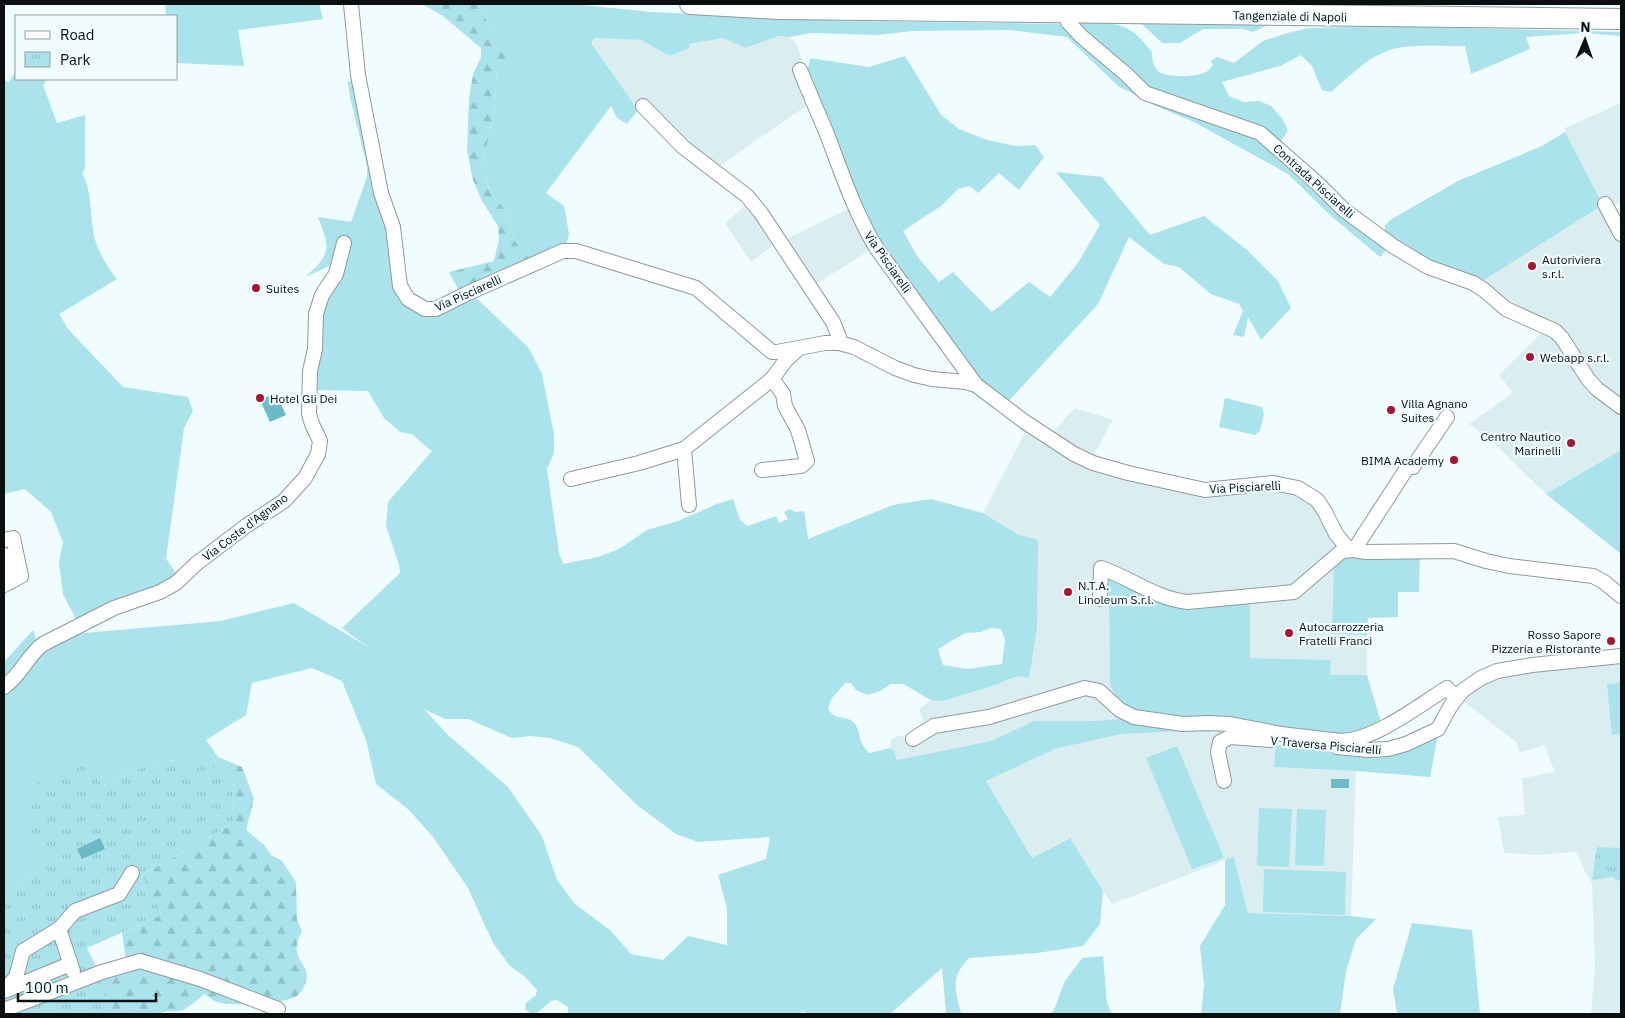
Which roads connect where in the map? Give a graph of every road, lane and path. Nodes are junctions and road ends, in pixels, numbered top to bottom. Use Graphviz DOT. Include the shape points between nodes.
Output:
graph roads {
  1 [pos="352,4"];
  2 [pos="690,4"];
  3 [pos="1621,19"];
  4 [pos="1068,22"];
  5 [pos="800,70"];
  6 [pos="643,106"];
  7 [pos="1605,204"];
  8 [pos="1621,234"];
  9 [pos="344,243"];
  10 [pos="839,343"];
  11 [pos="799,348"];
  12 [pos="772,379"];
  13 [pos="976,385"];
  14 [pos="1621,407"];
  15 [pos="1447,418"];
  16 [pos="684,449"];
  17 [pos="762,470"];
  18 [pos="571,478"];
  19 [pos="689,505"];
  20 [pos="4,540"];
  21 [pos="1354,550"];
  22 [pos="4,555"];
  23 [pos="7,584"];
  24 [pos="1621,596"];
  25 [pos="1100,599"];
  26 [pos="1621,656"];
  27 [pos="4,688"];
  28 [pos="1456,698"];
  29 [pos="913,739"];
  30 [pos="1224,780"];
  31 [pos="132,873"];
  32 [pos="59,929"];
  33 [pos="70,964"];
  34 [pos="76,982"];
  35 [pos="4,991"];
  36 [pos="278,1009"];
  37 [pos="4,1010"];
  1 -- 11 [label="street, Via Pisciarelli" via="358,75 381,193 393,227 400,286 408,299 425,309 436,308 570,250 696,288 772,352"];
  2 -- 3 [label="highway, Tangenziale di Napoli" via="788,10"];
  4 -- 14 [label="street, Contrada Pisciarelli" via="1145,93 1260,133 1344,210 1393,246 1428,267 1472,283 1506,309 1556,331 1588,379"];
  5 -- 13 [label="street, Via Pisciarelli" via="868,234"];
  6 -- 10 [label="street" via="683,147 747,196 833,322"];
  7 -- 8 [label="street"];
  9 -- 27 [label="street, Via Coste d'Agnano" via="336,274 322,295 316,314 309,414 320,441 318,454 305,478 284,501 246,526 176,583 114,608 43,644 18,676"];
  10 -- 11 [label="street, Via Pisciarelli"];
  10 -- 13 [label="street, Via Pisciarelli" via="914,375"];
  11 -- 12 [label="street"];
  12 -- 16 [label="street"];
  12 -- 17 [label="street" via="783,394 807,461 801,466"];
  13 -- 21 [label="street, Via Pisciarelli" via="1025,422 1093,463 1205,490 1273,483 1298,488 1317,500 1340,540"];
  15 -- 21 [label="street" via="1413,467 1409,465"];
  16 -- 18 [label="street"];
  16 -- 19 [label="street"];
  20 -- 23 [label="street" via="13,538 21,576"];
  21 -- 24 [label="street" via="1454,551 1508,566 1593,576"];
  21 -- 25 [label="street" via="1342,550 1294,592 1188,602 1159,595 1101,568"];
  22 -- 23 [label="street"];
  26 -- 28 [label="street, V Traversa Pisciarelli" via="1497,671 1471,684"];
  28 -- 29 [label="street" via="1447,688 1380,730 1341,741 1230,724 1183,724 1134,717 1120,710 1099,691 1086,688 989,716 934,726"];
  28 -- 30 [label="street, V Traversa Pisciarelli" via="1438,729 1388,749 1224,738 1218,746"];
  31 -- 32 [label="street" via="119,894 75,911"];
  32 -- 33 [label="street"];
  32 -- 35 [label="street" via="23,951 16,977"];
  33 -- 34 [label="street"];
  33 -- 35 [label="street"];
  34 -- 36 [label="street" via="140,961 200,979"];
  34 -- 37 [label="street"];
}
